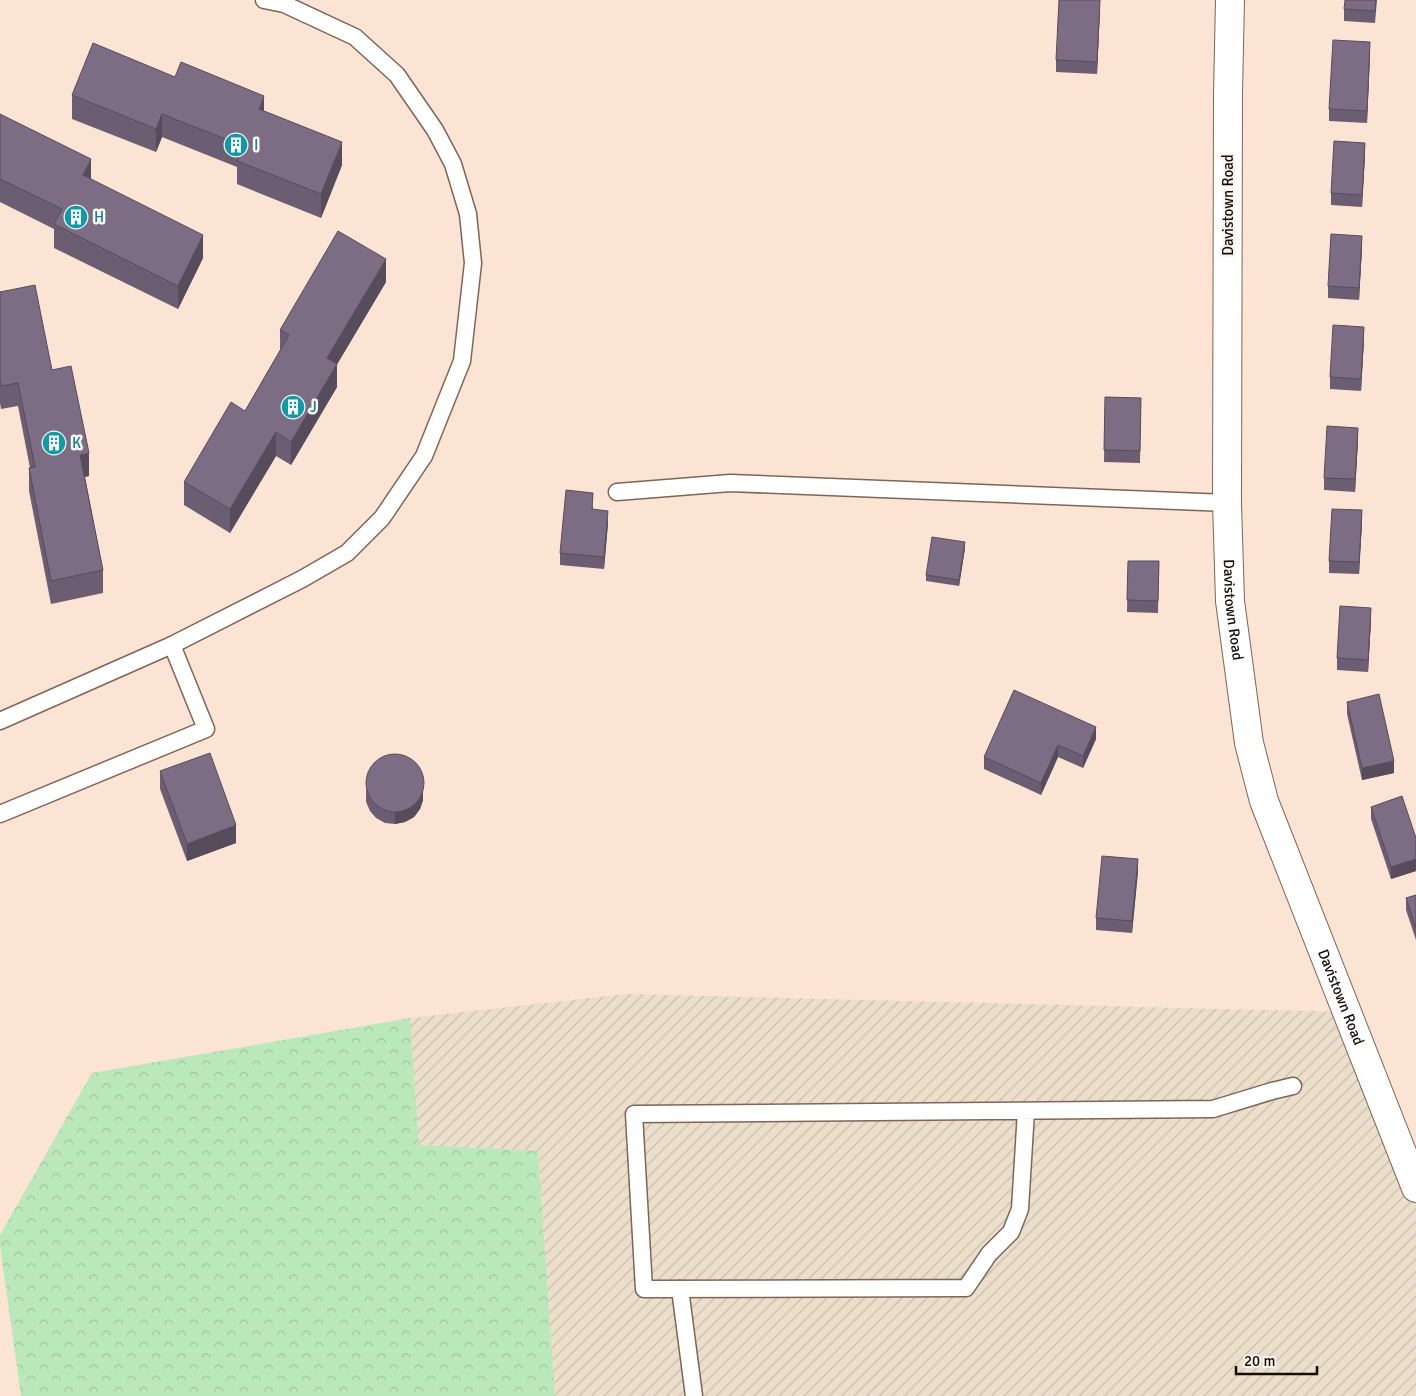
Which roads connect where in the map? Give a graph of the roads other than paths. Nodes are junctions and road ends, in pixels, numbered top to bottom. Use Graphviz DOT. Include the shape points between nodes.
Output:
graph roads {
  1 [pos="264,0"];
  2 [pos="1230,0"];
  3 [pos="616,492"];
  4 [pos="1227,503"];
  5 [pos="172,646"];
  6 [pos="0,721"];
  7 [pos="0,814"];
  8 [pos="1293,1086"];
  9 [pos="1026,1111"];
  10 [pos="1416,1188"];
  11 [pos="680,1289"];
  12 [pos="694,1396"];
  1 -- 5 [label="lane" via="284,4 355,37 397,75 435,130 453,164 468,214 473,263 462,361 424,456 382,518 347,553"];
  2 -- 4 [label="street, Davistown Road"];
  3 -- 4 [label="lane" via="730,483"];
  4 -- 10 [label="street, Davistown Road" via="1230,601 1249,743 1264,801"];
  5 -- 6 [label="lane"];
  5 -- 7 [label="lane" via="206,729"];
  8 -- 9 [label="lane" via="1213,1109"];
  9 -- 11 [label="lane" via="1020,1209 1010,1232 989,1254 966,1288"];
  9 -- 11 [label="lane" via="634,1114 644,1290"];
  11 -- 12 [label="lane"];
}
